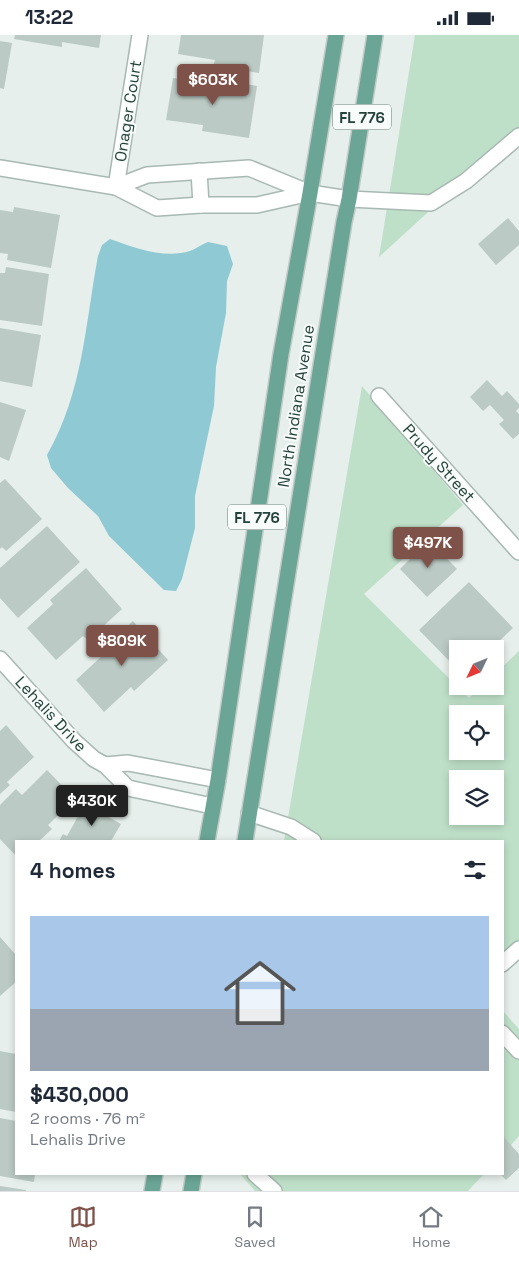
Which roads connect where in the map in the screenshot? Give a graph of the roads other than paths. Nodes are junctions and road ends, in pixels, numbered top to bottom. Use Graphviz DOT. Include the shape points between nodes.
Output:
graph roads {
  1 [pos="140,35"];
  2 [pos="336,35"];
  3 [pos="375,35"];
  4 [pos="519,135"];
  5 [pos="0,168"];
  6 [pos="199,171"];
  7 [pos="116,187"];
  8 [pos="310,193"];
  9 [pos="349,199"];
  10 [pos="201,205"];
  11 [pos="379,396"];
  12 [pos="519,552"];
  13 [pos="0,659"];
  14 [pos="105,765"];
  15 [pos="218,780"];
  16 [pos="212,806"];
  17 [pos="249,813"];
  18 [pos="207,840"];
  19 [pos="245,840"];
  20 [pos="311,840"];
  21 [pos="519,949"];
  22 [pos="504,963"];
  23 [pos="504,1035"];
  24 [pos="519,1051"];
  25 [pos="155,1175"];
  26 [pos="194,1175"];
  27 [pos="256,1175"];
  28 [pos="152,1191"];
  29 [pos="191,1191"];
  30 [pos="274,1191"];
  1 -- 7 [label="street, Onager Court"];
  2 -- 8 [label="main road, North Indiana Avenue / FL 776"];
  3 -- 9 [label="main road, North Indiana Avenue / FL 776"];
  4 -- 9 [label="street" via="466,181 431,203"];
  5 -- 7 [label="street"];
  6 -- 7 [label="street" via="147,175"];
  6 -- 8 [label="street" via="249,168"];
  6 -- 10 [label="street"];
  7 -- 10 [label="street" via="157,209"];
  8 -- 9 [label="street"];
  8 -- 10 [label="street" via="257,205"];
  8 -- 15 [label="main road, North Indiana Avenue / FL 776" via="281,354"];
  9 -- 17 [label="main road, North Indiana Avenue / FL 776"];
  11 -- 12 [label="street, Prudy Street"];
  13 -- 14 [label="street, Lehalis Drive" via="74,741"];
  14 -- 15 [label="street" via="128,763"];
  14 -- 16 [label="street, Lehalis Drive" via="128,788"];
  15 -- 16 [label="main road, North Indiana Avenue / FL 776"];
  16 -- 18 [label="main road, North Indiana Avenue / FL 776"];
  17 -- 19 [label="main road, North Indiana Avenue / FL 776"];
  17 -- 20 [label="street" via="291,827"];
  21 -- 22 [label="street"];
  23 -- 24 [label="street"];
  25 -- 28 [label="main road"];
  26 -- 29 [label="main road"];
  27 -- 30 [label="street"];
}
